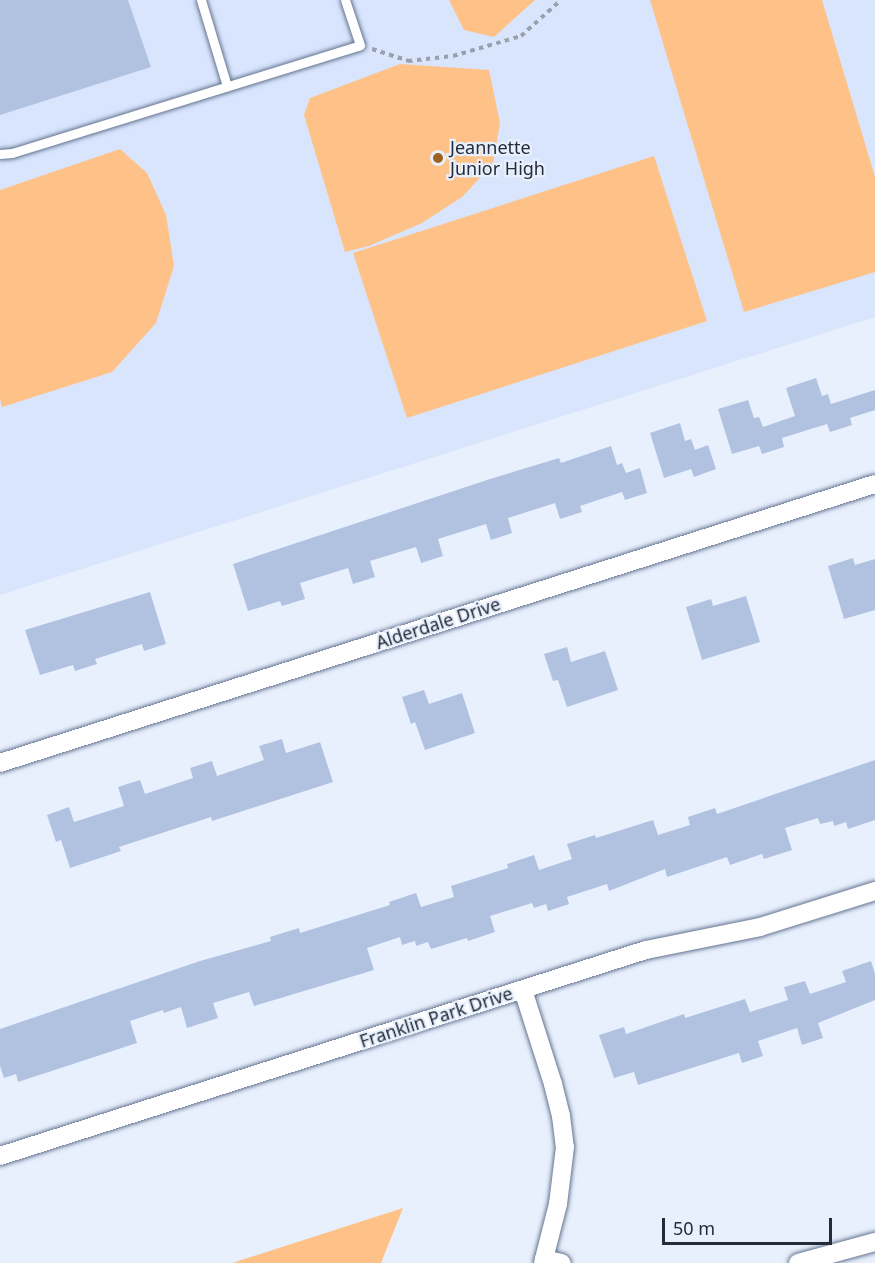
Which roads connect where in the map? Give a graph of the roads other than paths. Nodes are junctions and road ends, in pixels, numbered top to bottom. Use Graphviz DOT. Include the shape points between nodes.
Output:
graph roads {
  1 [pos="201,0"];
  2 [pos="345,0"];
  3 [pos="227,86"];
  4 [pos="0,154"];
  5 [pos="875,484"];
  6 [pos="0,763"];
  7 [pos="875,891"];
  8 [pos="523,990"];
  9 [pos="0,1156"];
  10 [pos="875,1242"];
  11 [pos="832,1259"];
  12 [pos="549,1262"];
  13 [pos="798,1263"];
  1 -- 3 [label="lane"];
  2 -- 3 [label="lane" via="360,45"];
  3 -- 4 [label="lane"];
  5 -- 6 [label="street, Alderdale Drive"];
  7 -- 8 [label="street, Franklin Park Drive" via="760,927 646,950"];
  8 -- 9 [label="street, Franklin Park Drive"];
  8 -- 12 [label="street" via="553,1084 565,1147"];
  10 -- 11 [label="street"];
  11 -- 13 [label="street"];
}
